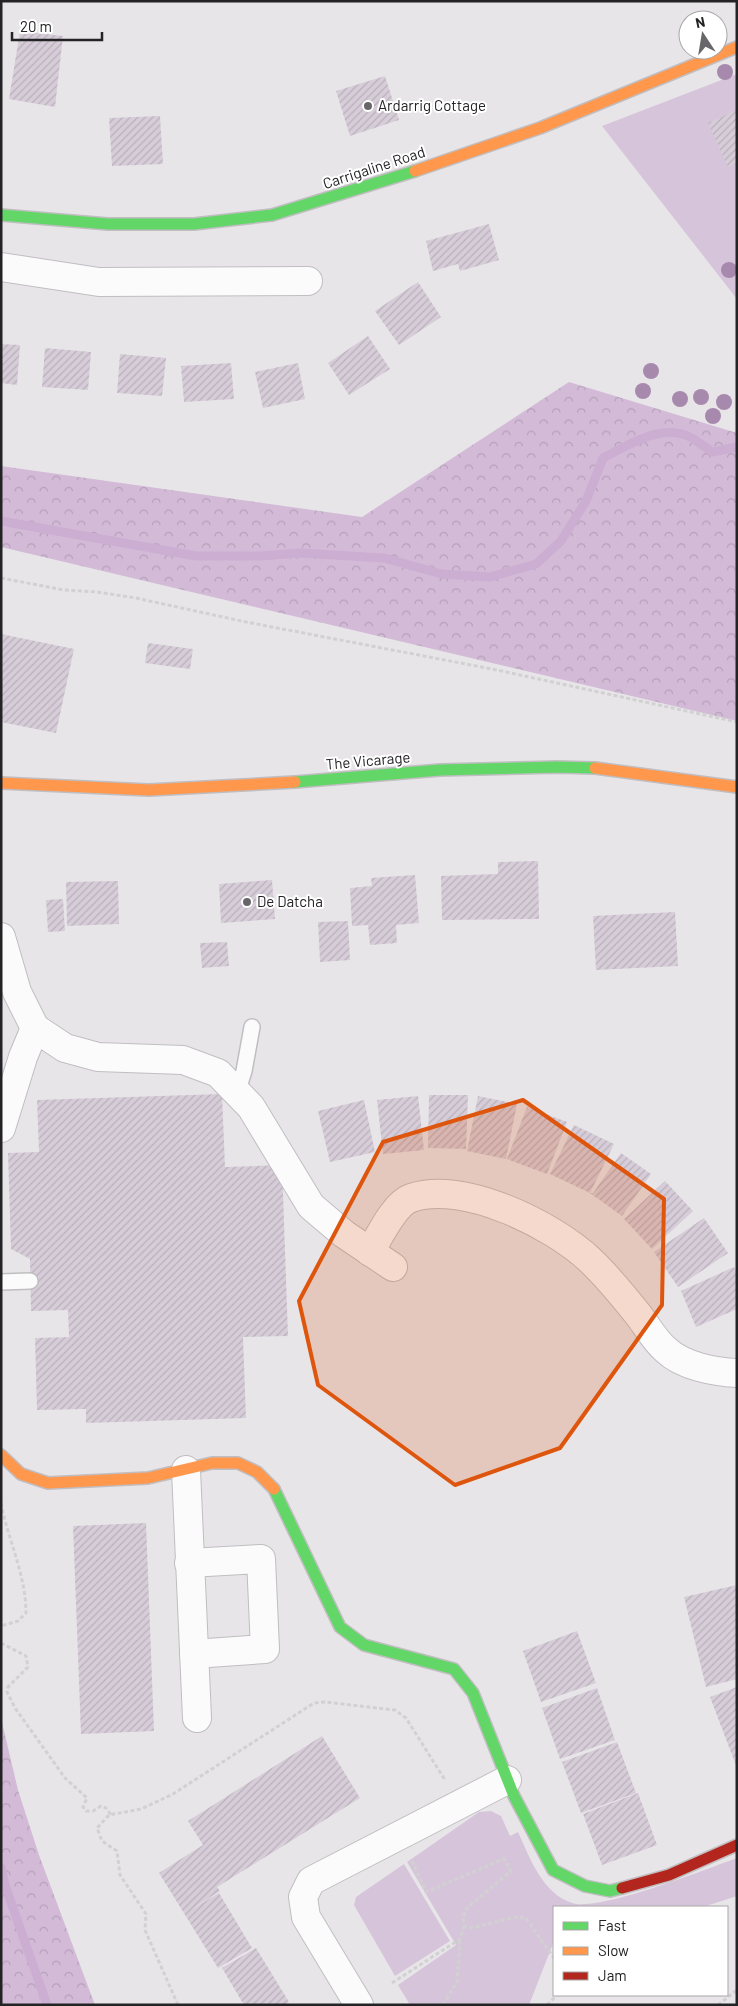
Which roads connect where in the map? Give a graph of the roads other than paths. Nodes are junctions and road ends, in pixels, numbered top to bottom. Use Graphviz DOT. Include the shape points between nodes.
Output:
graph roads {
  1 [pos="737,47"];
  2 [pos="1,215"];
  3 [pos="1,267"];
  4 [pos="308,281"];
  5 [pos="1,783"];
  6 [pos="737,786"];
  7 [pos="1,936"];
  8 [pos="252,1027"];
  9 [pos="35,1028"];
  10 [pos="237,1093"];
  11 [pos="1,1128"];
  12 [pos="370,1252"];
  13 [pos="393,1267"];
  14 [pos="30,1280"];
  15 [pos="1,1282"];
  16 [pos="737,1373"];
  17 [pos="1,1455"];
  18 [pos="186,1470"];
  19 [pos="190,1563"];
  20 [pos="194,1654"];
  21 [pos="197,1718"];
  22 [pos="507,1780"];
  23 [pos="737,1845"];
  24 [pos="359,2005"];
  1 -- 2 [label="street, Carrigaline Road" via="540,128 391,180 272,215 194,224 108,224"];
  3 -- 4 [label="street" via="99,282"];
  5 -- 6 [label="street, The Vicarage" via="149,790 440,770 540,767 592,768"];
  7 -- 9 [label="street" via="17,992"];
  8 -- 10 [label="lane"];
  9 -- 10 [label="street" via="65,1048 98,1056 183,1060 218,1073"];
  9 -- 11 [label="street"];
  10 -- 12 [label="street" via="251,1108 311,1206"];
  12 -- 13 [label="street"];
  12 -- 16 [label="street" via="390,1217 410,1198 440,1194 487,1202 540,1223 590,1260 666,1350 695,1366"];
  14 -- 15 [label="lane"];
  17 -- 18 [label="street" via="20,1474 48,1483 148,1478"];
  18 -- 19 [label="street"];
  18 -- 22 [label="street" via="212,1463 238,1463 257,1472 274,1489 340,1627 364,1646 454,1669 473,1693"];
  19 -- 20 [label="street"];
  19 -- 20 [label="street" via="261,1559 265,1649"];
  20 -- 21 [label="street"];
  22 -- 23 [label="street" via="553,1870 584,1886 610,1891 669,1875"];
  22 -- 24 [label="street" via="311,1882 303,1897 306,1917"];
}
